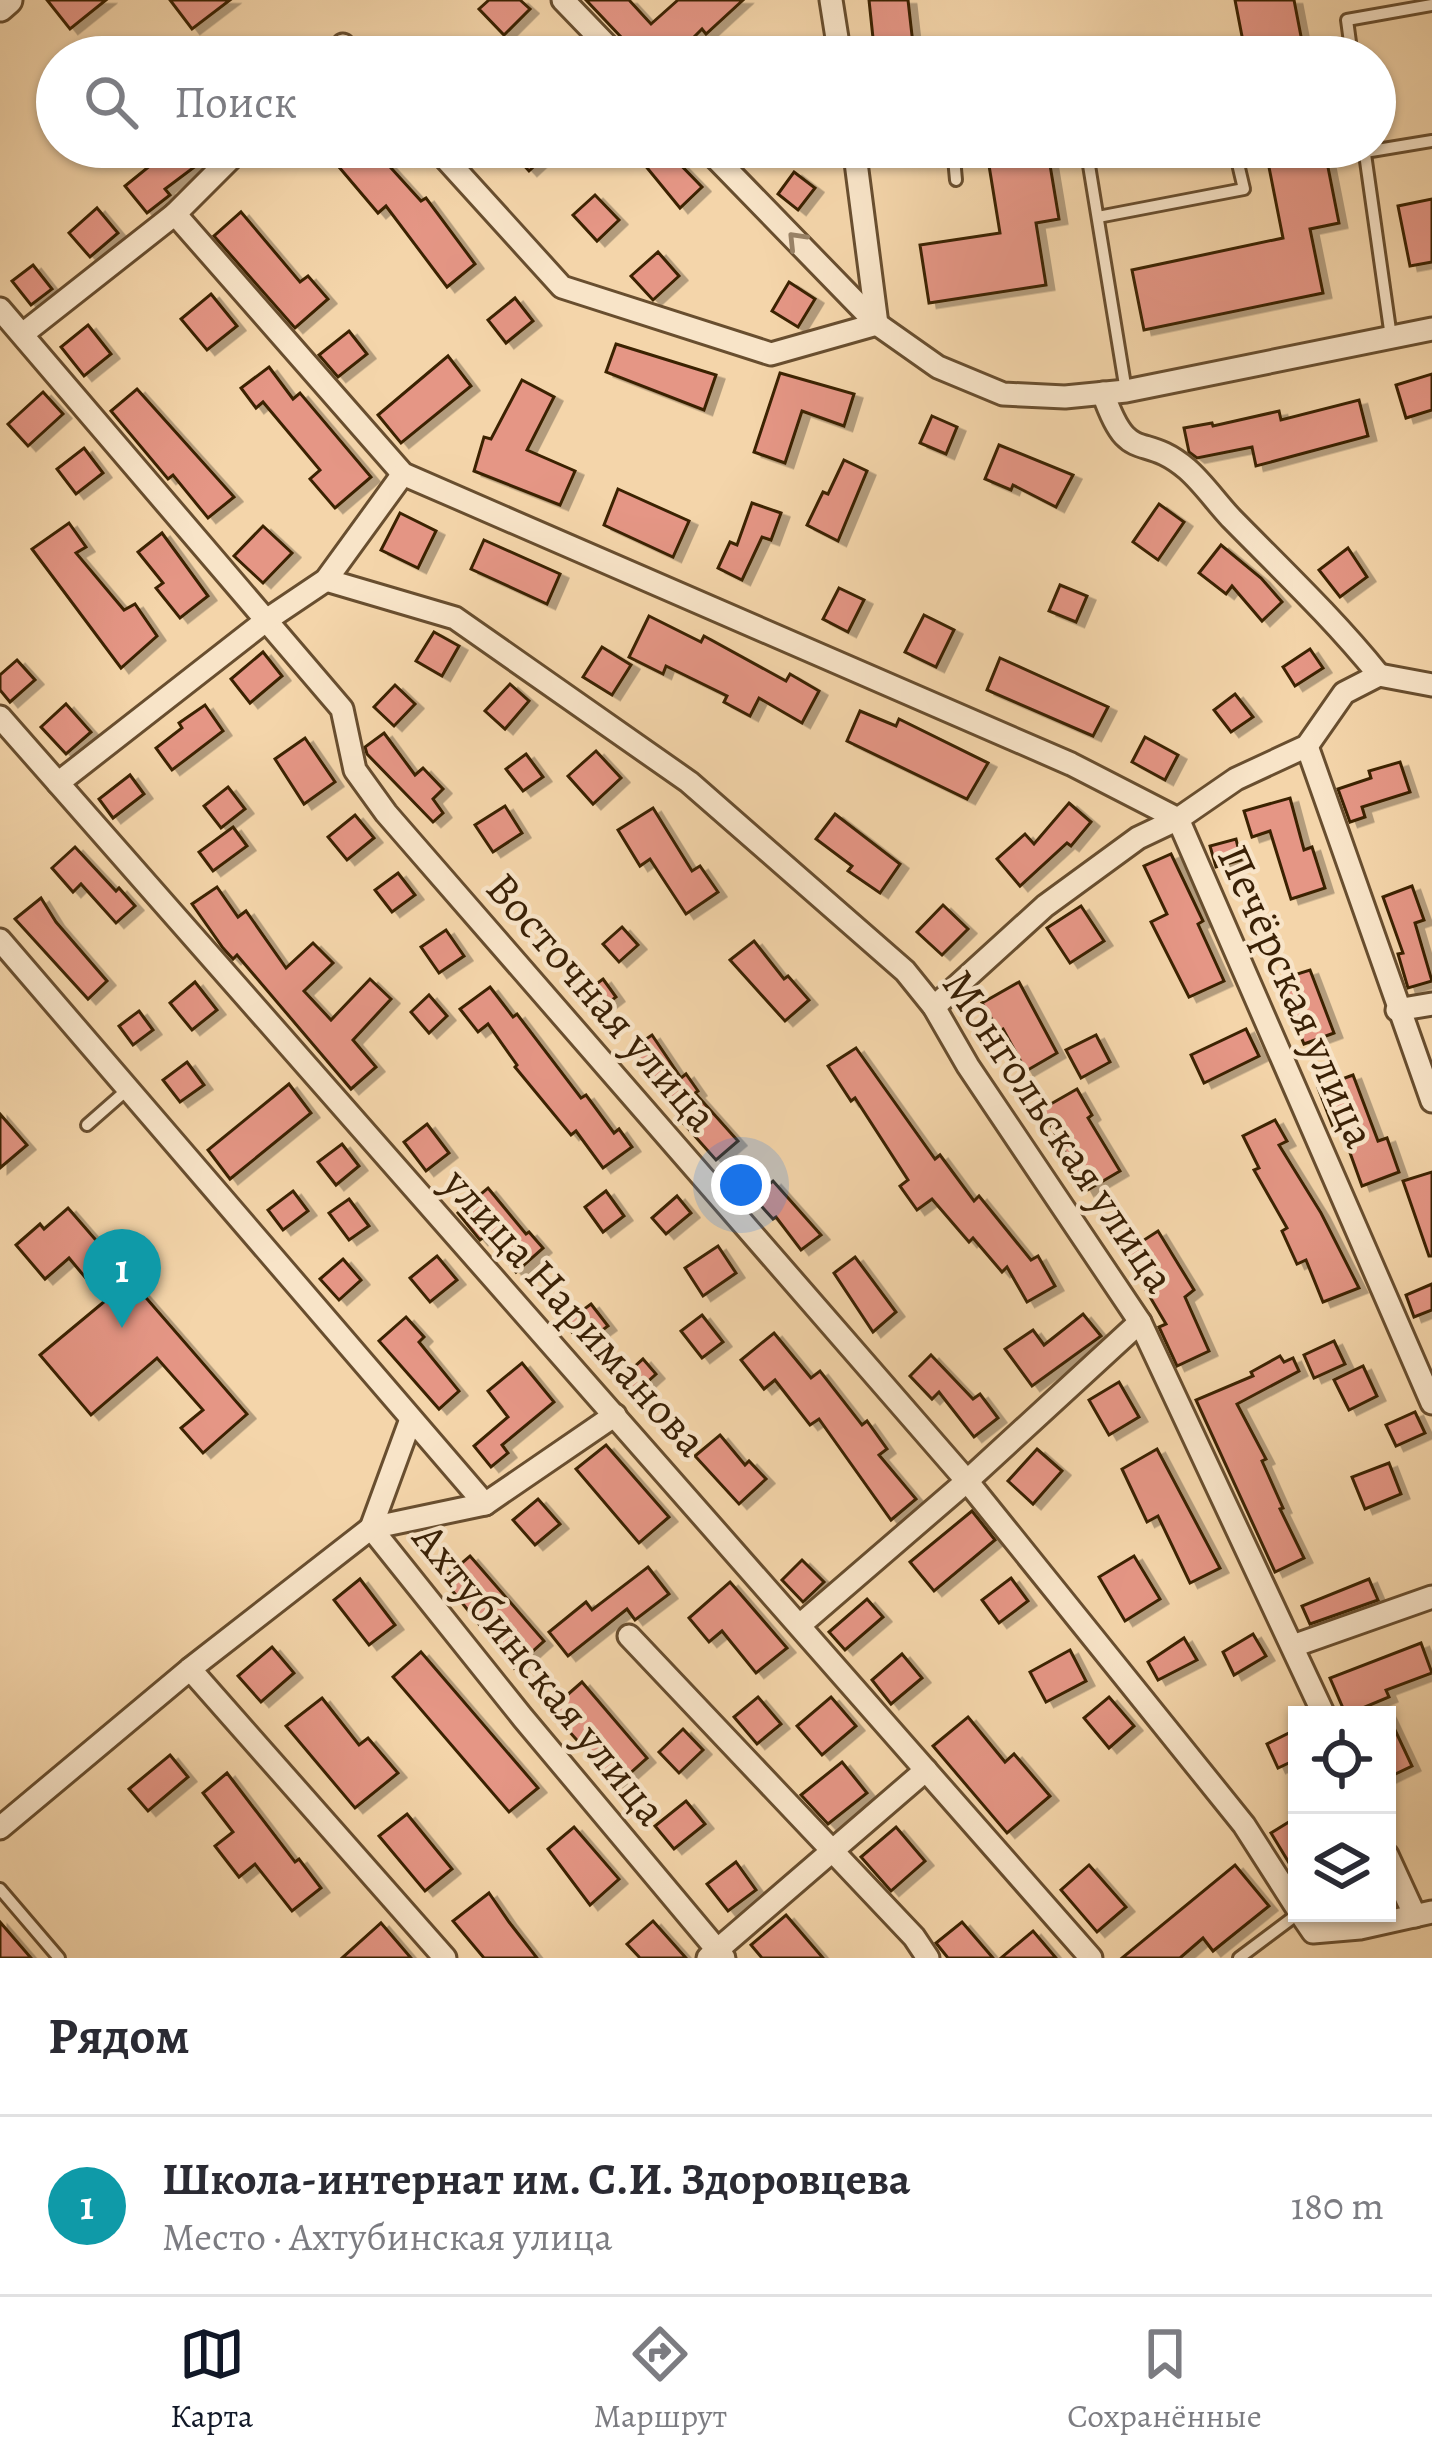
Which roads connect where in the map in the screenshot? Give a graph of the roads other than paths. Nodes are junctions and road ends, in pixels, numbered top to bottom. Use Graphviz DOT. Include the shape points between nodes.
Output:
graph roads {
  1 [pos="8,0"];
  2 [pos="563,0"];
  3 [pos="829,3"];
  4 [pos="1432,5"];
  5 [pos="0,8"];
  6 [pos="598,36"];
  7 [pos="836,36"];
  8 [pos="1349,36"];
  9 [pos="1432,141"];
  10 [pos="1396,146"];
  11 [pos="221,168"];
  12 [pos="454,168"];
  13 [pos="725,168"];
  14 [pos="857,168"];
  15 [pos="955,168"];
  16 [pos="1089,168"];
  17 [pos="1239,168"];
  18 [pos="1367,168"];
  19 [pos="956,180"];
  20 [pos="175,214"];
  21 [pos="1097,218"];
  22 [pos="0,309"];
  23 [pos="877,324"];
  24 [pos="1432,328"];
  25 [pos="24,333"];
  26 [pos="1391,338"];
  27 [pos="1114,392"];
  28 [pos="403,474"];
  29 [pos="326,580"];
  30 [pos="268,619"];
  31 [pos="1379,675"];
  32 [pos="1432,685"];
  33 [pos="0,717"];
  34 [pos="1307,746"];
  35 [pos="58,783"];
  36 [pos="1178,819"];
  37 [pos="0,940"];
  38 [pos="1432,1004"];
  39 [pos="934,1007"];
  40 [pos="1397,1010"];
  41 [pos="128,1089"];
  42 [pos="1432,1101"];
  43 [pos="87,1125"];
  44 [pos="1140,1322"];
  45 [pos="1432,1403"];
  46 [pos="615,1415"];
  47 [pos="412,1419"];
  48 [pos="967,1481"];
  49 [pos="484,1504"];
  50 [pos="371,1528"];
  51 [pos="1432,1597"];
  52 [pos="800,1624"];
  53 [pos="629,1636"];
  54 [pos="1293,1646"];
  55 [pos="190,1669"];
  56 [pos="1320,1706"];
  57 [pos="926,1771"];
  58 [pos="0,1828"];
  59 [pos="831,1852"];
  60 [pos="1396,1870"];
  61 [pos="0,1889"];
  62 [pos="1288,1894"];
  63 [pos="1423,1914"];
  64 [pos="1293,1922"];
  65 [pos="1331,1922"];
  66 [pos="1387,1922"];
  67 [pos="717,1955"];
  68 [pos="58,1958"];
  69 [pos="445,1958"];
  70 [pos="928,1958"];
  71 [pos="1091,1958"];
  72 [pos="1239,1958"];
  1 -- 5 [label="street"];
  2 -- 6 [label="street"];
  3 -- 7 [label="street"];
  4 -- 8 [label="lane" via="1347,20"];
  9 -- 10 [label="lane"];
  11 -- 20 [label="street"];
  12 -- 23 [label="street" via="562,287 770,354"];
  23 -- 13 [label="street, one-way"];
  14 -- 23 [label="street"];
  15 -- 19 [label="lane"];
  16 -- 21 [label="lane"];
  17 -- 21 [label="lane" via="1244,189"];
  18 -- 26 [label="lane"];
  20 -- 25 [label="street"];
  20 -- 28 [label="street"];
  21 -- 27 [label="lane"];
  22 -- 25 [label="street, Восточная улица"];
  23 -- 27 [label="street" via="938,367 1003,394"];
  24 -- 26 [label="street"];
  25 -- 30 [label="street, Восточная улица"];
  26 -- 27 [label="street"];
  27 -- 31 [label="street" via="1114,426 1131,445 1166,453 1190,471"];
  28 -- 29 [label="street"];
  28 -- 36 [label="street" via="1071,764"];
  29 -- 30 [label="street"];
  29 -- 39 [label="street, Монгольская улица" via="455,618 689,782 905,971"];
  30 -- 35 [label="street"];
  30 -- 48 [label="street, Восточная улица" via="342,709 355,770 386,813"];
  31 -- 32 [label="street"];
  31 -- 34 [label="street" via="1344,693"];
  33 -- 35 [label="street, улица Нариманова"];
  34 -- 36 [label="street" via="1236,779"];
  34 -- 40 [label="street"];
  35 -- 46 [label="street, улица Нариманова"];
  36 -- 39 [label="street" via="1045,906"];
  36 -- 45 [label="street, Печёрская улица"];
  37 -- 41 [label="street, Ахтубинская улица"];
  38 -- 40 [label="street"];
  39 -- 44 [label="street, Монгольская улица"];
  40 -- 42 [label="street"];
  41 -- 43 [label="lane"];
  41 -- 47 [label="street, Ахтубинская улица"];
  44 -- 48 [label="street"];
  44 -- 54 [label="street, Монгольская улица"];
  46 -- 49 [label="street"];
  46 -- 52 [label="street, улица Нариманова"];
  47 -- 49 [label="street, Ахтубинская улица"];
  47 -- 50 [label="street, Ахтубинская улица"];
  48 -- 52 [label="street"];
  48 -- 62 [label="street, Восточная улица" via="1244,1825"];
  49 -- 50 [label="street"];
  50 -- 55 [label="street"];
  50 -- 67 [label="street, Ахтубинская улица"];
  51 -- 54 [label="street"];
  52 -- 57 [label="street, улица Нариманова"];
  53 -- 59 [label="street"];
  54 -- 56 [label="street, Монгольская улица"];
  55 -- 58 [label="street"];
  55 -- 69 [label="street"];
  57 -- 59 [label="street"];
  57 -- 71 [label="street, улица Нариманова"];
  59 -- 67 [label="street"];
  59 -- 70 [label="street"];
  60 -- 63 [label="street"];
  61 -- 68 [label="lane"];
  64 -- 72 [label="lane"];
  65 -- 66 [label="street"];
}
